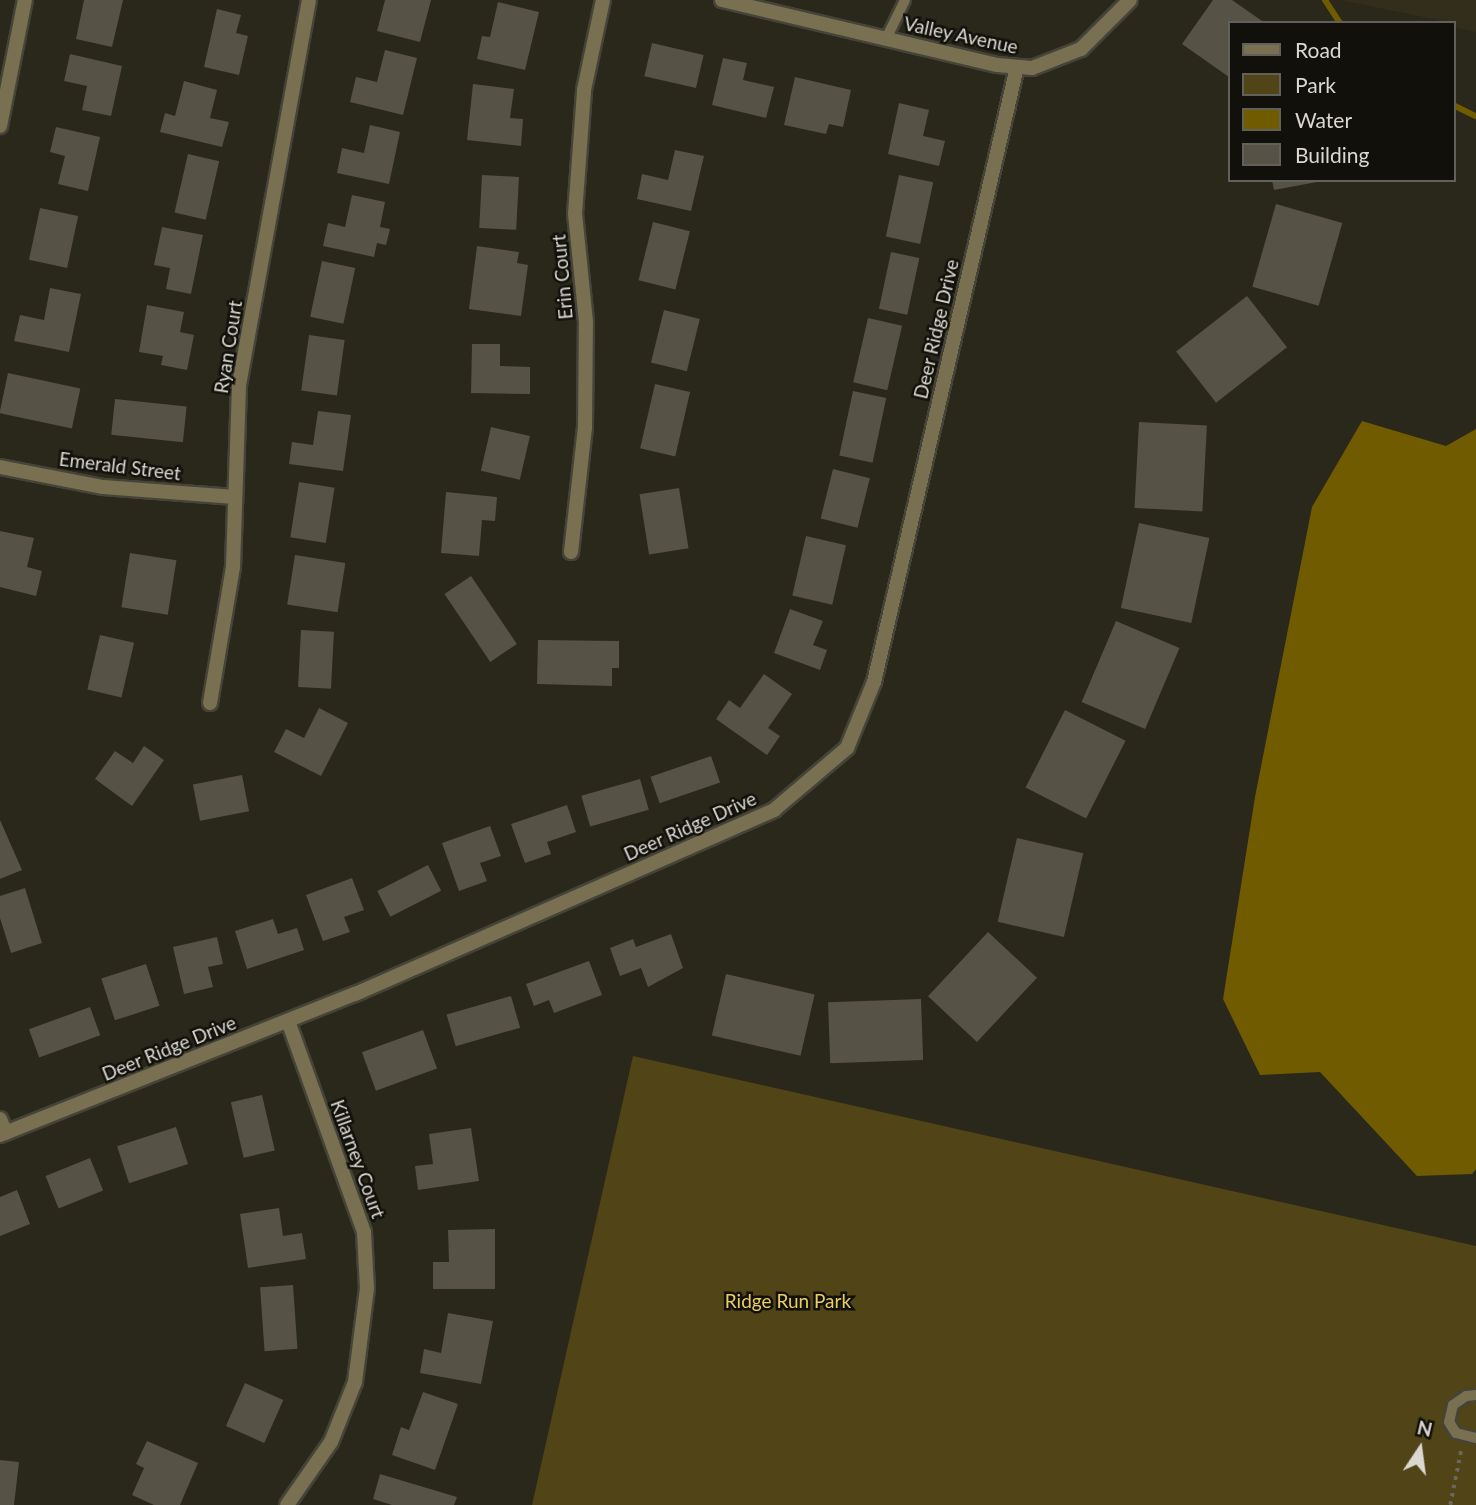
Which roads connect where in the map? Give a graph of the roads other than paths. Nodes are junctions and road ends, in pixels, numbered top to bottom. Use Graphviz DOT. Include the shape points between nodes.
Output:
graph roads {
  1 [pos="24,0"];
  2 [pos="309,0"];
  3 [pos="603,0"];
  4 [pos="722,0"];
  5 [pos="905,0"];
  6 [pos="1130,0"];
  7 [pos="886,39"];
  8 [pos="6,61"];
  9 [pos="1017,67"];
  10 [pos="0,126"];
  11 [pos="0,467"];
  12 [pos="235,498"];
  13 [pos="571,552"];
  14 [pos="210,702"];
  15 [pos="288,1021"];
  16 [pos="2,1129"];
  17 [pos="1476,1395"];
  18 [pos="1471,1438"];
  19 [pos="287,1505"];
  1 -- 8 [label="street"];
  2 -- 12 [label="street, Ryan Court" via="239,385"];
  3 -- 13 [label="street, Erin Court" via="584,90 575,214 586,322 585,415"];
  4 -- 7 [label="street, Valley Avenue"];
  5 -- 7 [label="lane"];
  6 -- 9 [label="street, Valley Avenue" via="1081,49 1032,68"];
  7 -- 9 [label="street, Valley Avenue"];
  8 -- 10 [label="street"];
  9 -- 15 [label="street, Deer Ridge Drive" via="874,682 847,748 774,810"];
  11 -- 12 [label="street, Emerald Street" via="103,487"];
  12 -- 14 [label="street, Ryan Court" via="233,567"];
  15 -- 16 [label="street, Deer Ridge Drive"];
  15 -- 19 [label="street, Killarney Court" via="364,1232 367,1288 355,1382 331,1442"];
  17 -- 18 [label="lane" via="1453,1405 1449,1422"];
}
